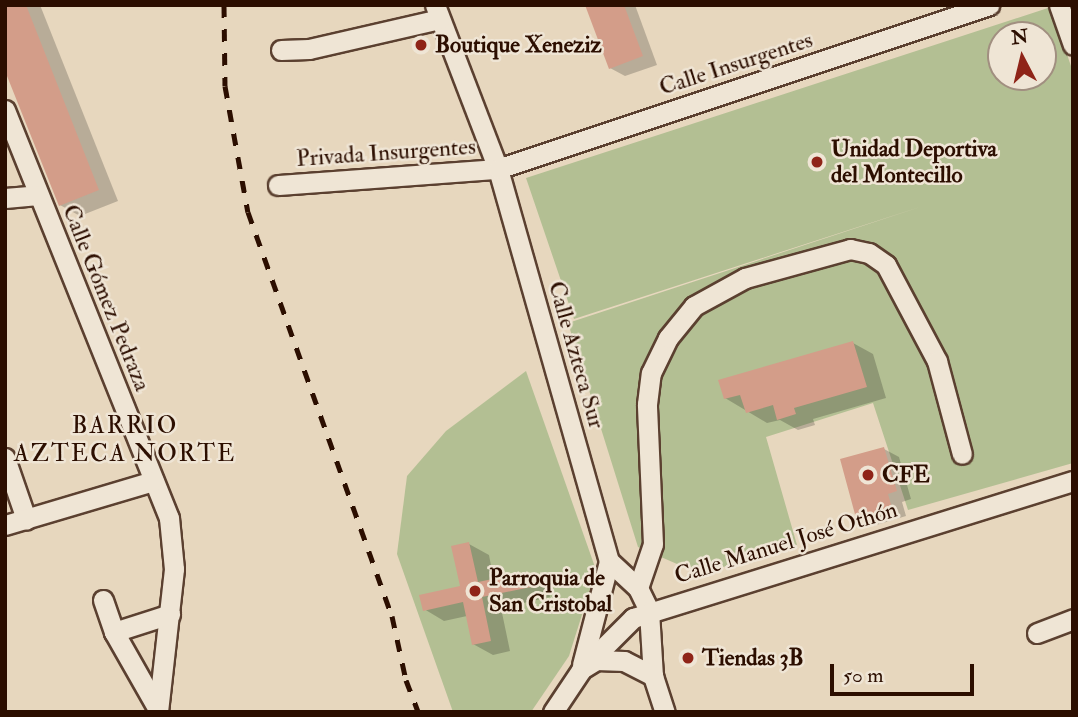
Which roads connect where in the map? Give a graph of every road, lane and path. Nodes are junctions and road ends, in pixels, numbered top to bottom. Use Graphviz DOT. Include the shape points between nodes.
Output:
graph roads {
  1 [pos="989,5"];
  2 [pos="1059,5"];
  3 [pos="438,12"];
  4 [pos="1073,45"];
  5 [pos="281,50"];
  6 [pos="5,110"];
  7 [pos="498,169"];
  8 [pos="278,185"];
  9 [pos="38,195"];
  10 [pos="5,198"];
  11 [pos="962,454"];
  12 [pos="5,458"];
  13 [pos="154,481"];
  14 [pos="1073,481"];
  15 [pos="26,519"];
  16 [pos="5,525"];
  17 [pos="609,561"];
  18 [pos="638,588"];
  19 [pos="103,600"];
  20 [pos="649,611"];
  21 [pos="170,614"];
  22 [pos="1073,619"];
  23 [pos="114,632"];
  24 [pos="1037,632"];
  25 [pos="581,670"];
  26 [pos="653,676"];
  27 [pos="157,709"];
  28 [pos="553,712"];
  29 [pos="665,712"];
  1 -- 7 [label="street, Calle Insurgentes"];
  2 -- 4 [label="street"];
  3 -- 5 [label="street" via="309,49"];
  3 -- 7 [label="street, Calle Azteca Sur"];
  6 -- 9 [label="street, Calle Gómez Pedraza"];
  7 -- 8 [label="street, Privada Insurgentes"];
  7 -- 17 [label="street, Calle Azteca Sur"];
  9 -- 10 [label="street"];
  9 -- 13 [label="street, Calle Gómez Pedraza"];
  11 -- 18 [label="street" via="937,360 886,265 869,253 850,249 745,278 694,306 668,338 651,373 647,417 653,544"];
  12 -- 15 [label="street"];
  13 -- 15 [label="street"];
  13 -- 21 [label="street, Calle Gómez Pedraza" via="172,540"];
  14 -- 20 [label="street, Calle Manuel José Othón"];
  15 -- 16 [label="street"];
  17 -- 18 [label="street"];
  17 -- 25 [label="street"];
  18 -- 20 [label="street"];
  19 -- 23 [label="street"];
  20 -- 25 [label="street, Calle Manuel José Othón" via="633,618"];
  20 -- 26 [label="street"];
  21 -- 23 [label="street"];
  21 -- 27 [label="street, Calle Gómez Pedraza"];
  22 -- 24 [label="street"];
  23 -- 27 [label="street"];
  25 -- 26 [label="street" via="596,660 624,661"];
  25 -- 28 [label="street, Calle Manuel José Othón"];
  26 -- 29 [label="street"];
}
